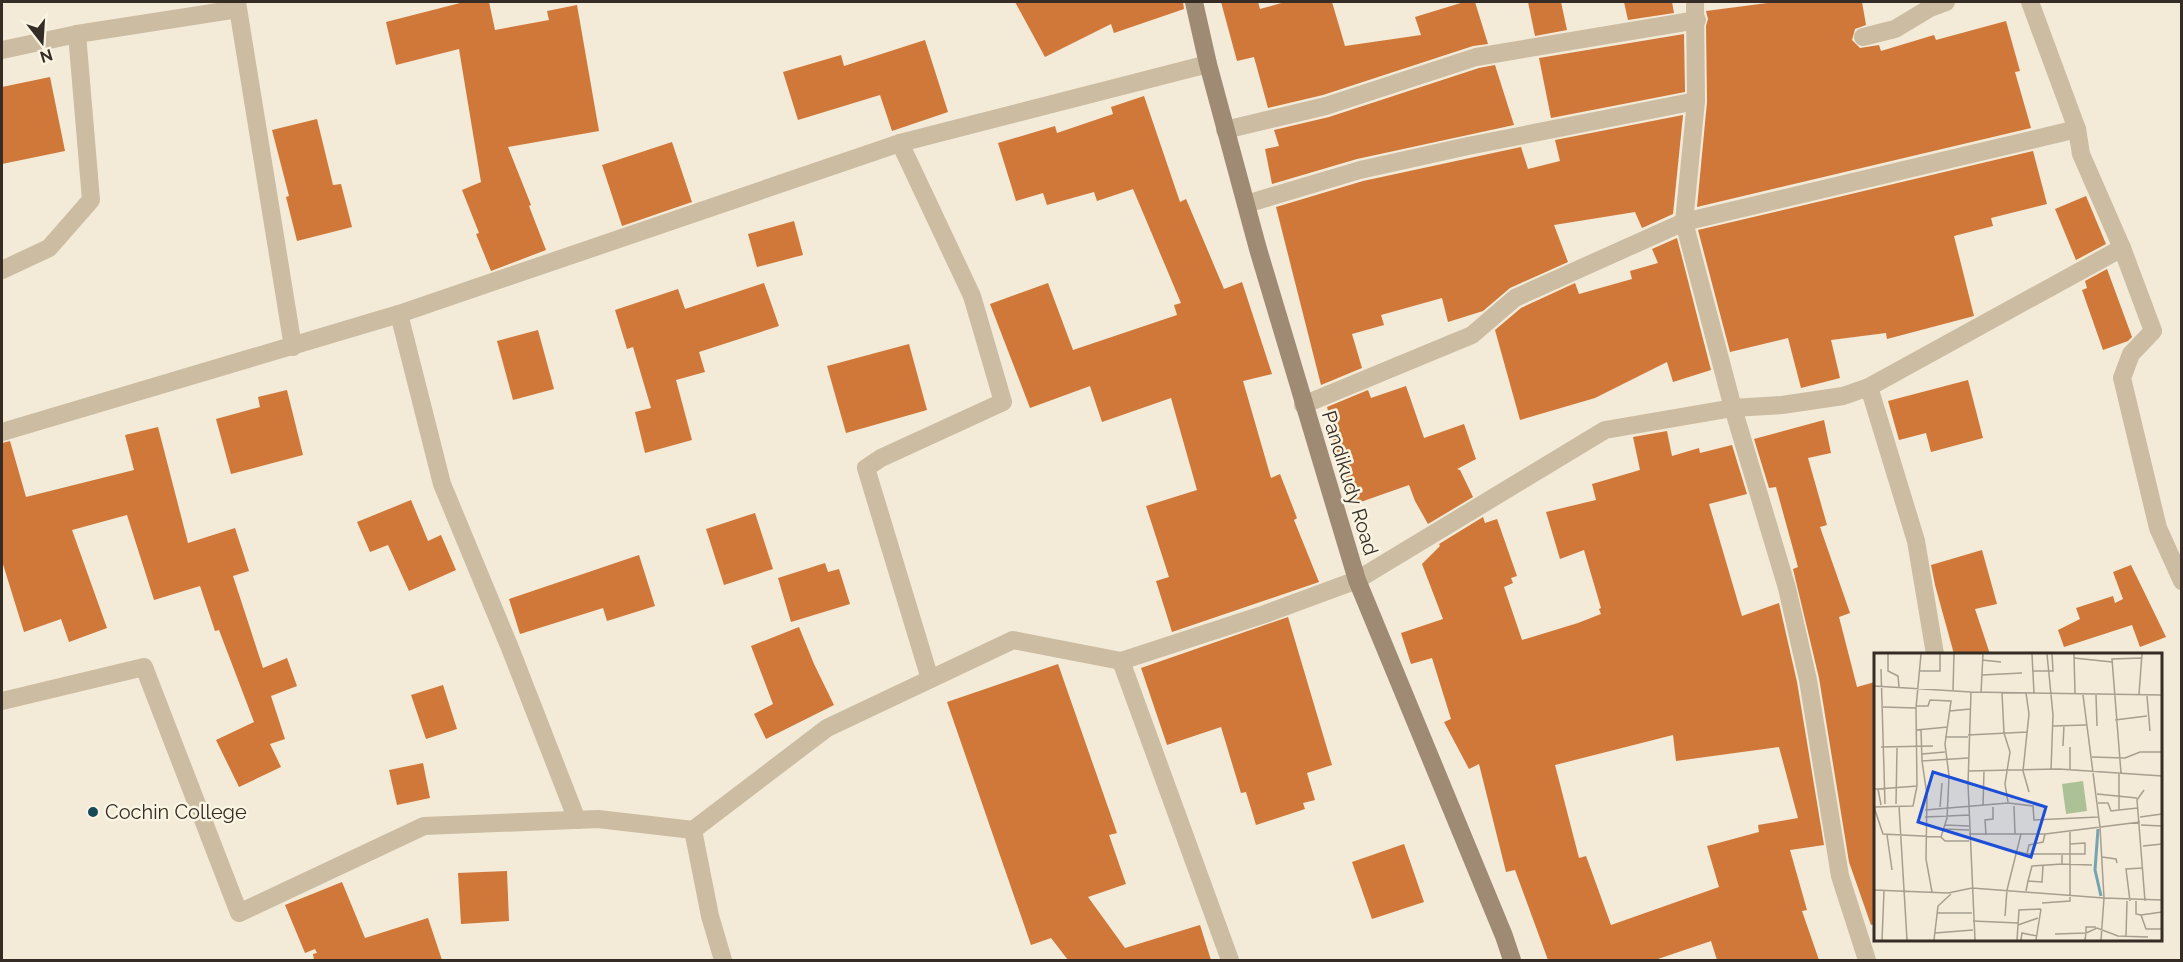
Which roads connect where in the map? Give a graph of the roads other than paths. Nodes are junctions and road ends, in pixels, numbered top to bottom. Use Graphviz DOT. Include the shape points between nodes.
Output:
graph roads {
  1 [pos="1194,2"];
  2 [pos="1695,2"];
  3 [pos="1946,2"];
  4 [pos="2030,2"];
  5 [pos="238,5"];
  6 [pos="1697,20"];
  7 [pos="77,34"];
  8 [pos="1863,37"];
  9 [pos="2,51"];
  10 [pos="1208,64"];
  11 [pos="1696,101"];
  12 [pos="2077,129"];
  13 [pos="1226,130"];
  14 [pos="900,143"];
  15 [pos="1246,204"];
  16 [pos="1684,222"];
  17 [pos="2122,248"];
  18 [pos="2,270"];
  19 [pos="399,314"];
  20 [pos="293,347"];
  21 [pos="1869,387"];
  22 [pos="1303,405"];
  23 [pos="1733,408"];
  24 [pos="2,432"];
  25 [pos="1357,580"];
  26 [pos="2181,581"];
  27 [pos="1935,653"];
  28 [pos="1121,661"];
  29 [pos="930,679"];
  30 [pos="2,701"];
  31 [pos="577,820"];
  32 [pos="693,830"];
  33 [pos="723,960"];
  34 [pos="1230,960"];
  35 [pos="1512,960"];
  36 [pos="1867,960"];
  1 -- 10 [label="street, Pandikudy Road"];
  2 -- 6 [label="street"];
  3 -- 8 [label="street" via="1895,29"];
  4 -- 12 [label="street"];
  5 -- 7 [label="street"];
  5 -- 20 [label="street"];
  6 -- 11 [label="street"];
  6 -- 13 [label="street" via="1476,57 1326,106"];
  7 -- 9 [label="street"];
  7 -- 18 [label="street" via="91,200 49,248"];
  10 -- 13 [label="street, Pandikudy Road"];
  10 -- 14 [label="street"];
  11 -- 15 [label="street" via="1360,170"];
  11 -- 16 [label="street"];
  12 -- 16 [label="street"];
  12 -- 17 [label="street" via="2081,154"];
  13 -- 15 [label="street, Pandikudy Road"];
  14 -- 19 [label="street"];
  14 -- 29 [label="street" via="972,296 1003,402 866,468"];
  15 -- 22 [label="street, Pandikudy Road"];
  16 -- 22 [label="street" via="1515,298 1472,334"];
  16 -- 23 [label="street"];
  17 -- 21 [label="street"];
  17 -- 26 [label="street" via="2153,331 2131,354 2121,378 2158,528"];
  19 -- 20 [label="street"];
  19 -- 31 [label="street" via="442,484"];
  20 -- 24 [label="street"];
  21 -- 23 [label="street" via="1843,396"];
  21 -- 27 [label="street" via="1916,541"];
  22 -- 25 [label="street, Pandikudy Road"];
  23 -- 25 [label="street" via="1605,430"];
  23 -- 36 [label="street" via="1787,588 1808,680 1840,876"];
  25 -- 28 [label="street"];
  25 -- 35 [label="street, Pandikudy Road"];
  28 -- 29 [label="street" via="1013,640"];
  28 -- 34 [label="street"];
  29 -- 32 [label="street" via="827,728"];
  30 -- 31 [label="street" via="144,668 239,913 424,826"];
  31 -- 32 [label="street"];
  32 -- 33 [label="street"];
}
